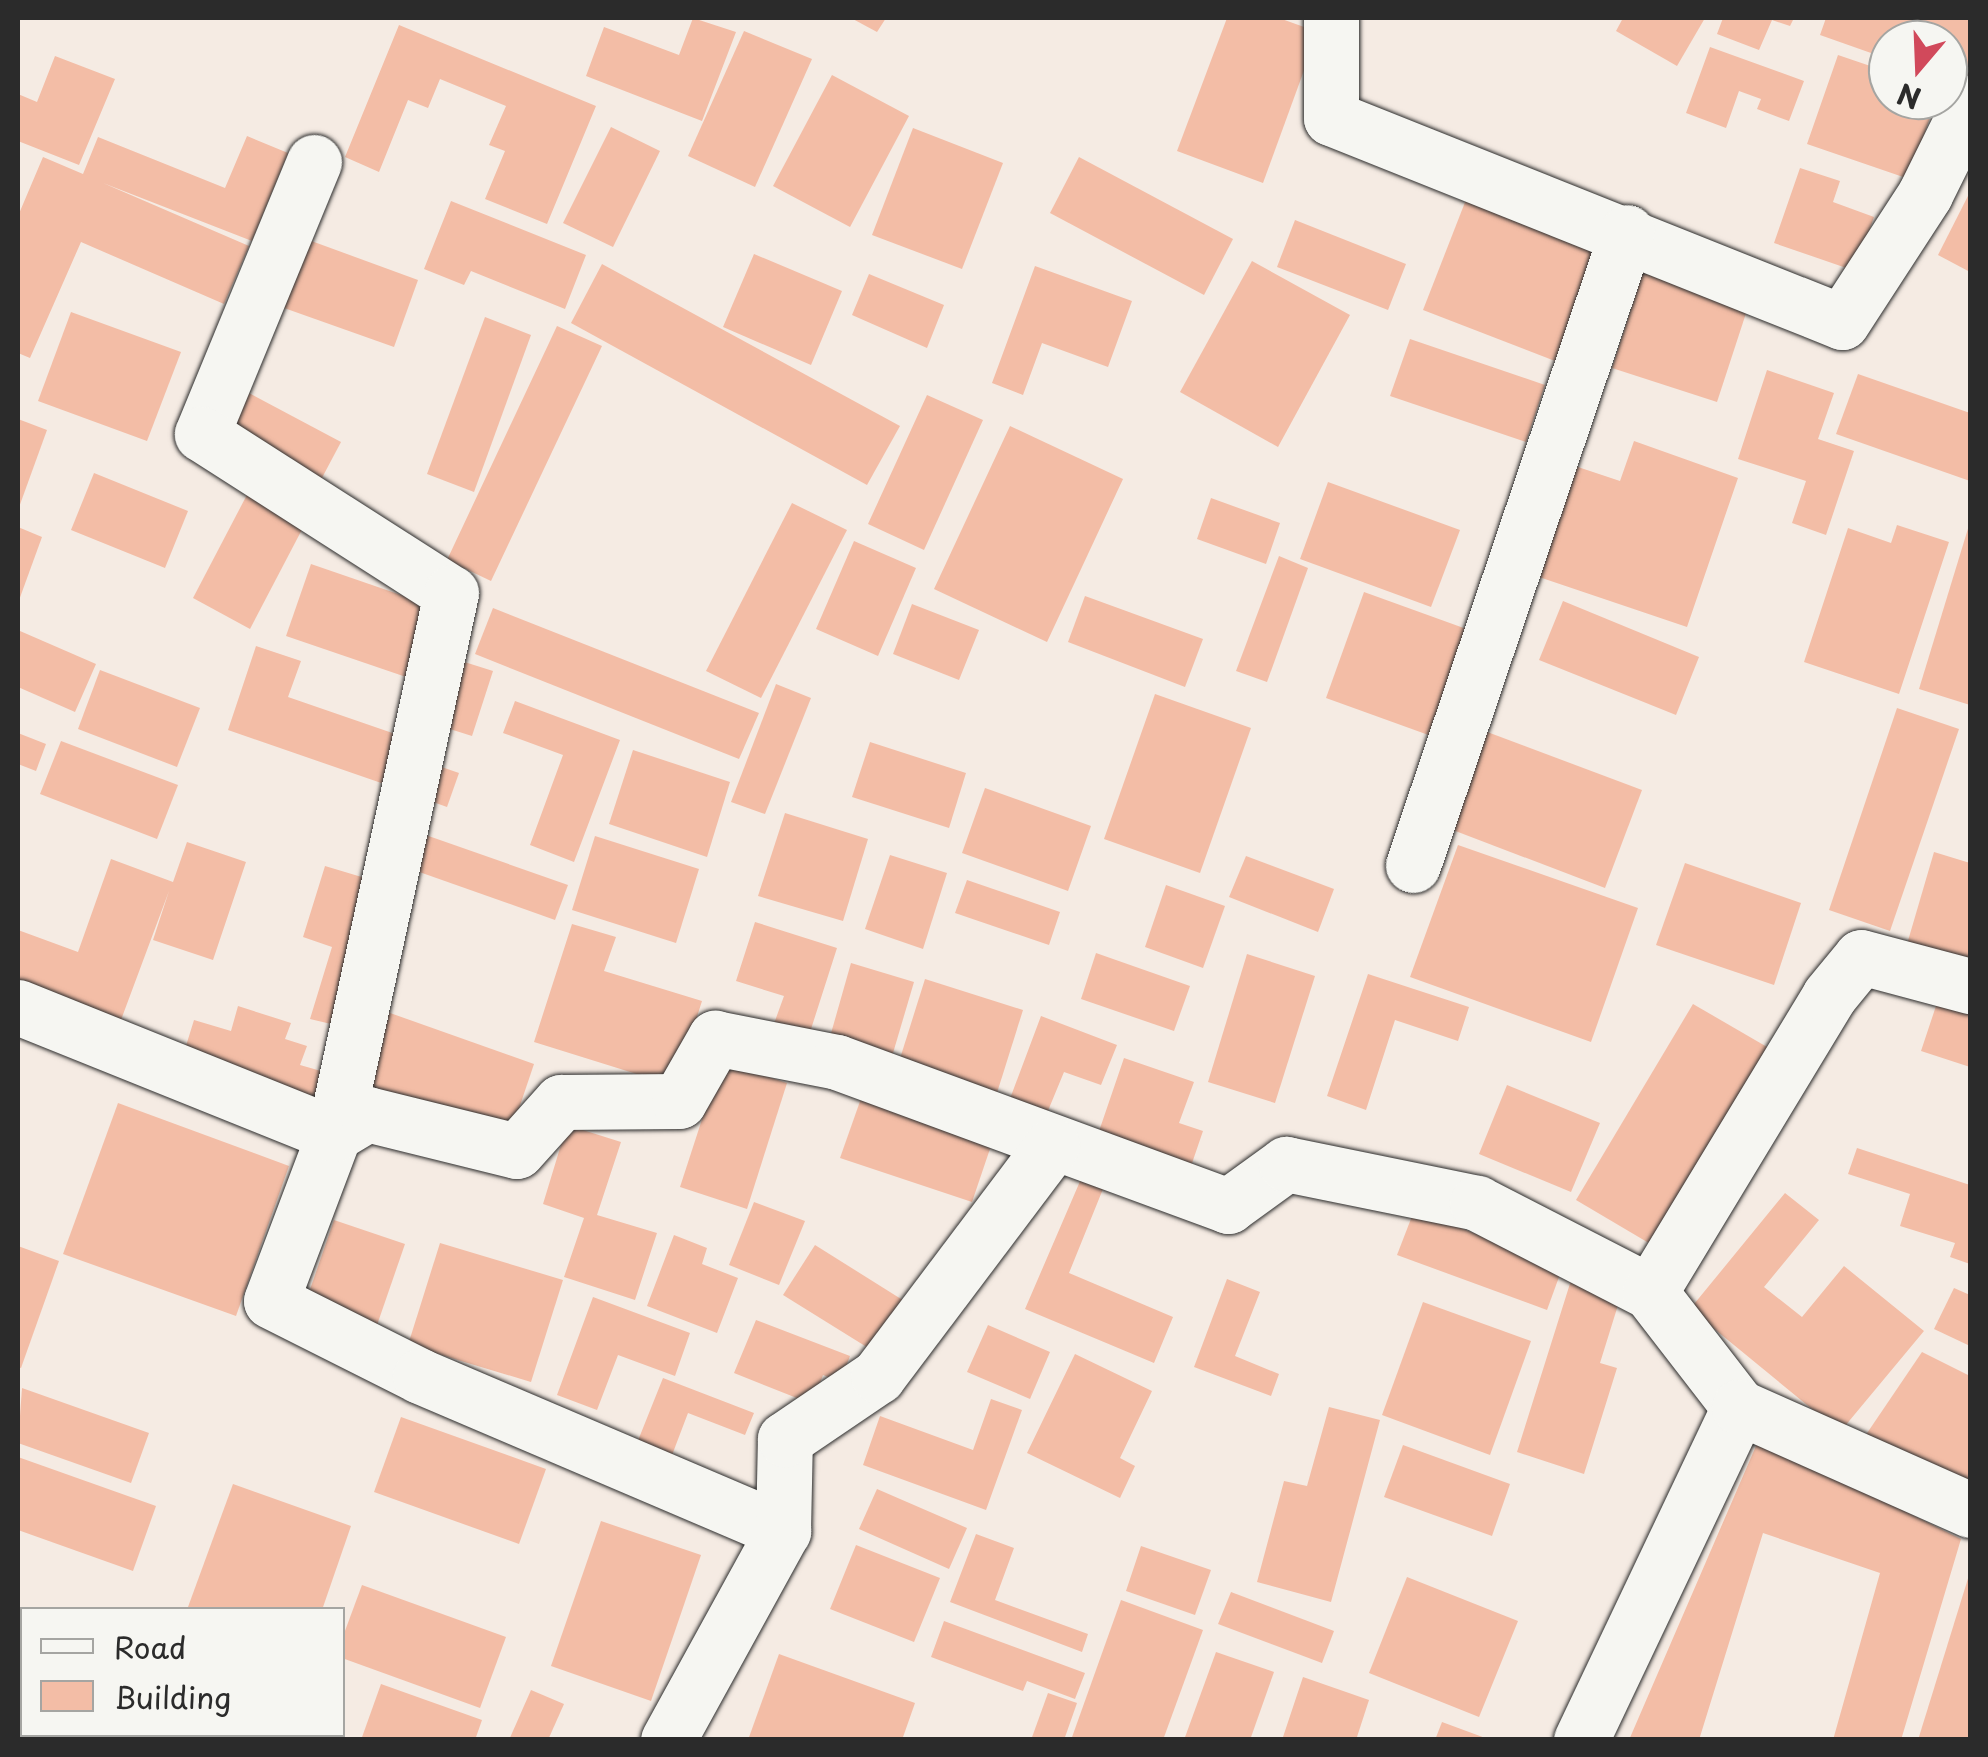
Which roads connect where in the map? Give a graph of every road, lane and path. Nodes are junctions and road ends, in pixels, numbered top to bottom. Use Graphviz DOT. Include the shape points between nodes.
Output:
graph roads {
  1 [pos="1330,18"];
  2 [pos="1970,103"];
  3 [pos="314,162"];
  4 [pos="1626,232"];
  5 [pos="1413,865"];
  6 [pos="1970,986"];
  7 [pos="18,1006"];
  8 [pos="334,1134"];
  9 [pos="1052,1146"];
  10 [pos="1650,1292"];
  11 [pos="1739,1407"];
  12 [pos="1970,1510"];
  13 [pos="783,1531"];
  14 [pos="668,1740"];
  15 [pos="1581,1740"];
  1 -- 4 [label="street" via="1331,118"];
  2 -- 4 [label="street" via="1925,194 1842,322"];
  3 -- 8 [label="street" via="202,434 451,593"];
  4 -- 5 [label="street"];
  6 -- 10 [label="street" via="1861,957 1829,996"];
  7 -- 8 [label="street"];
  8 -- 9 [label="street" via="367,1114 517,1150 562,1102 679,1101 716,1038 837,1062"];
  8 -- 13 [label="street" via="271,1300 420,1376"];
  9 -- 10 [label="street" via="1228,1206 1286,1164 1477,1203"];
  9 -- 13 [label="street" via="878,1376 785,1439"];
  10 -- 11 [label="street"];
  11 -- 12 [label="street"];
  11 -- 15 [label="street"];
  13 -- 14 [label="street"];
}
